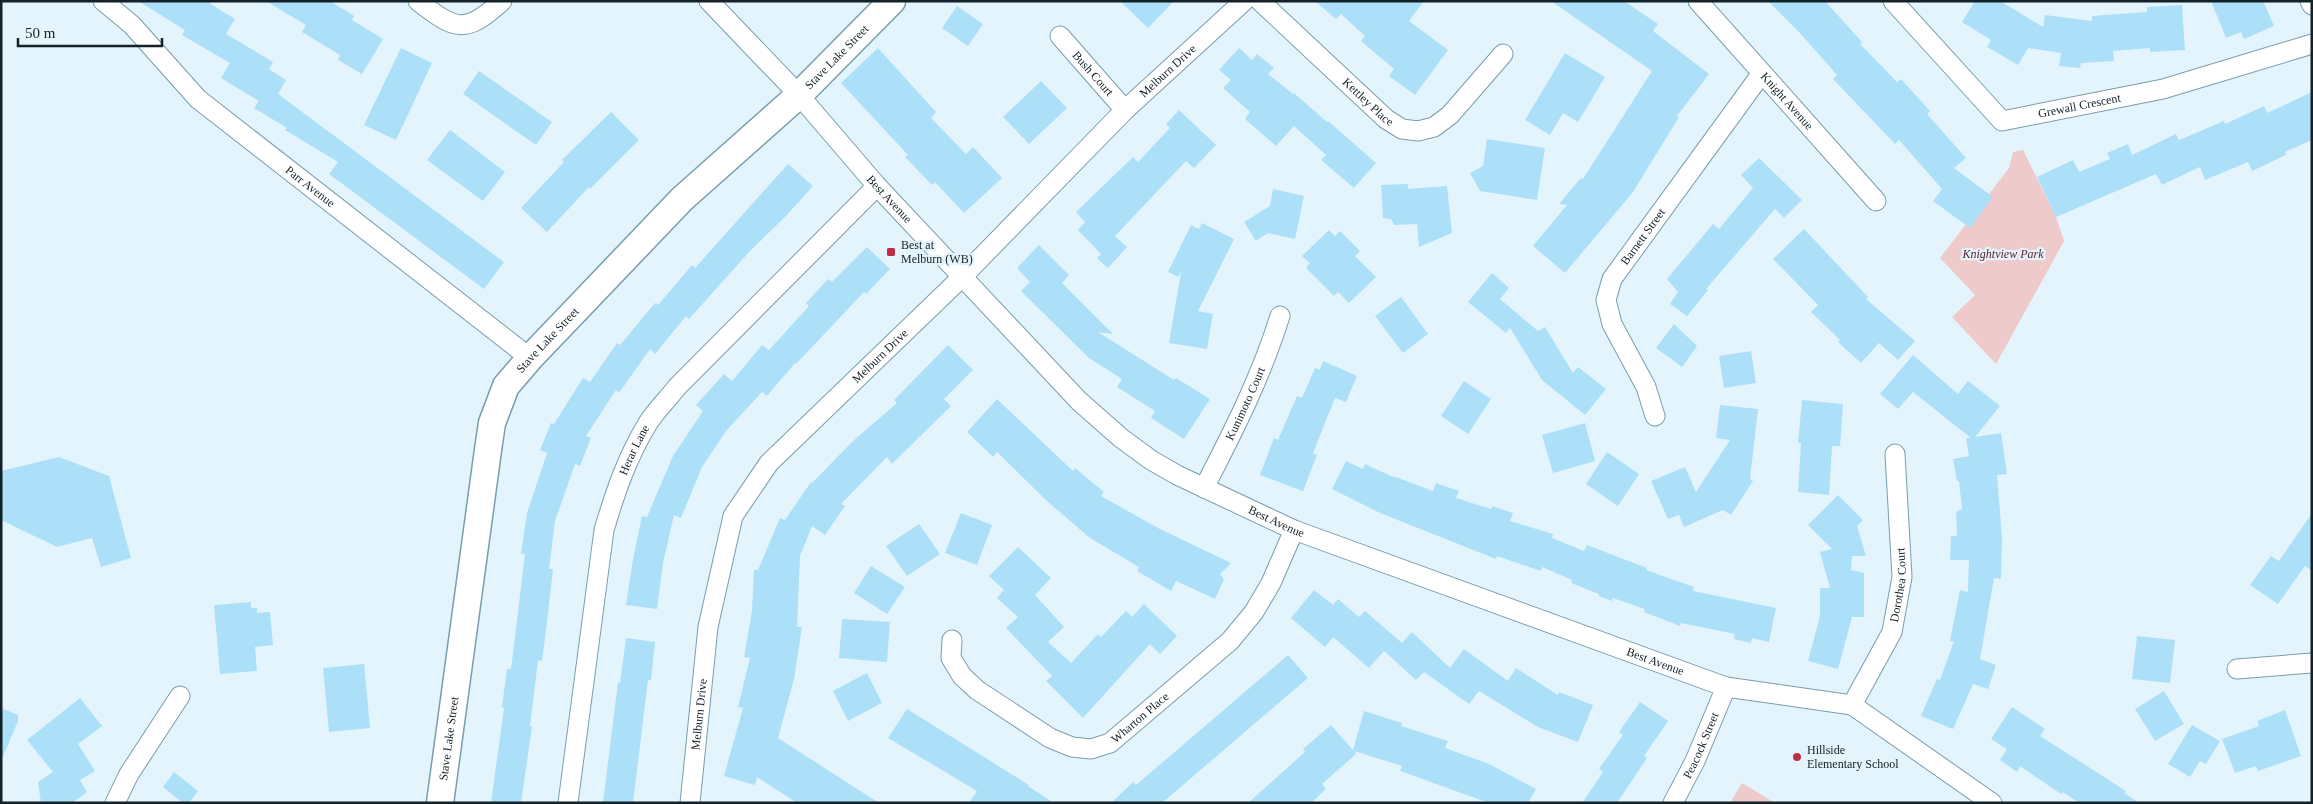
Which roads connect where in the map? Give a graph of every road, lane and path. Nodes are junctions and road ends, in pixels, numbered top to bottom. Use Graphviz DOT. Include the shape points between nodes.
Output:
graph roads {
  1 [pos="103,1"];
  2 [pos="418,1"];
  3 [pos="502,1"];
  4 [pos="709,1"];
  5 [pos="892,1"];
  6 [pos="1244,1"];
  7 [pos="1260,1"];
  8 [pos="1698,1"];
  9 [pos="1893,1"];
  10 [pos="2310,1"];
  11 [pos="2312,6"];
  12 [pos="1060,36"];
  13 [pos="2312,44"];
  14 [pos="1503,54"];
  15 [pos="1762,73"];
  16 [pos="799,95"];
  17 [pos="1125,110"];
  18 [pos="877,186"];
  19 [pos="1876,201"];
  20 [pos="962,277"];
  21 [pos="1280,316"];
  22 [pos="530,358"];
  23 [pos="1655,416"];
  24 [pos="1895,454"];
  25 [pos="1204,488"];
  26 [pos="1294,530"];
  27 [pos="952,640"];
  28 [pos="2312,663"];
  29 [pos="2236,669"];
  30 [pos="1726,687"];
  31 [pos="180,696"];
  32 [pos="1852,705"];
  33 [pos="115,803"];
  34 [pos="440,803"];
  35 [pos="568,803"];
  36 [pos="690,803"];
  37 [pos="1673,803"];
  38 [pos="1992,803"];
  1 -- 22 [label="street, Parr Avenue" via="132,25 198,100"];
  2 -- 3 [label="street" via="454,25 469,24 485,17"];
  4 -- 16 [label="street, Best Avenue"];
  5 -- 16 [label="main road, Stave Lake Street"];
  6 -- 17 [label="street, Melburn Drive"];
  7 -- 14 [label="street, Kettley Place" via="1386,119 1402,129 1418,131 1434,127 1450,115"];
  8 -- 15 [label="street, Knight Avenue"];
  9 -- 13 [label="street, Grewall Crescent" via="2002,121 2163,89"];
  10 -- 11 [label="street"];
  12 -- 17 [label="street, Bush Court"];
  15 -- 19 [label="street, Knight Avenue"];
  15 -- 23 [label="street, Barnett Street" via="1612,279 1606,300 1612,324 1646,387"];
  16 -- 18 [label="street, Best Avenue"];
  16 -- 22 [label="main road, Stave Lake Street" via="682,199"];
  17 -- 20 [label="street, Melburn Drive"];
  18 -- 20 [label="street, Best Avenue"];
  18 -- 35 [label="street, Herar Lane" via="677,387 649,422 631,453 604,530"];
  20 -- 25 [label="street, Best Avenue" via="1079,401 1120,438 1152,460"];
  20 -- 36 [label="street, Melburn Drive" via="769,463 733,516 708,627"];
  21 -- 25 [label="street, Kunimoto Court" via="1267,359"];
  22 -- 34 [label="main road, Stave Lake Street" via="506,386 492,423"];
  24 -- 32 [label="street, Dorothea Court" via="1902,578 1892,632"];
  25 -- 26 [label="street, Best Avenue"];
  26 -- 27 [label="street, Wharton Place" via="1271,583 1254,612 1230,640 1110,743 1091,749 1072,747 1050,738 977,690 962,676 951,658"];
  26 -- 30 [label="street, Best Avenue"];
  28 -- 29 [label="street"];
  30 -- 32 [label="street, Best Avenue"];
  30 -- 37 [label="street, Peacock Street" via="1695,761"];
  31 -- 33 [label="street" via="129,774"];
  32 -- 38 [label="street, Best Avenue"];
}
